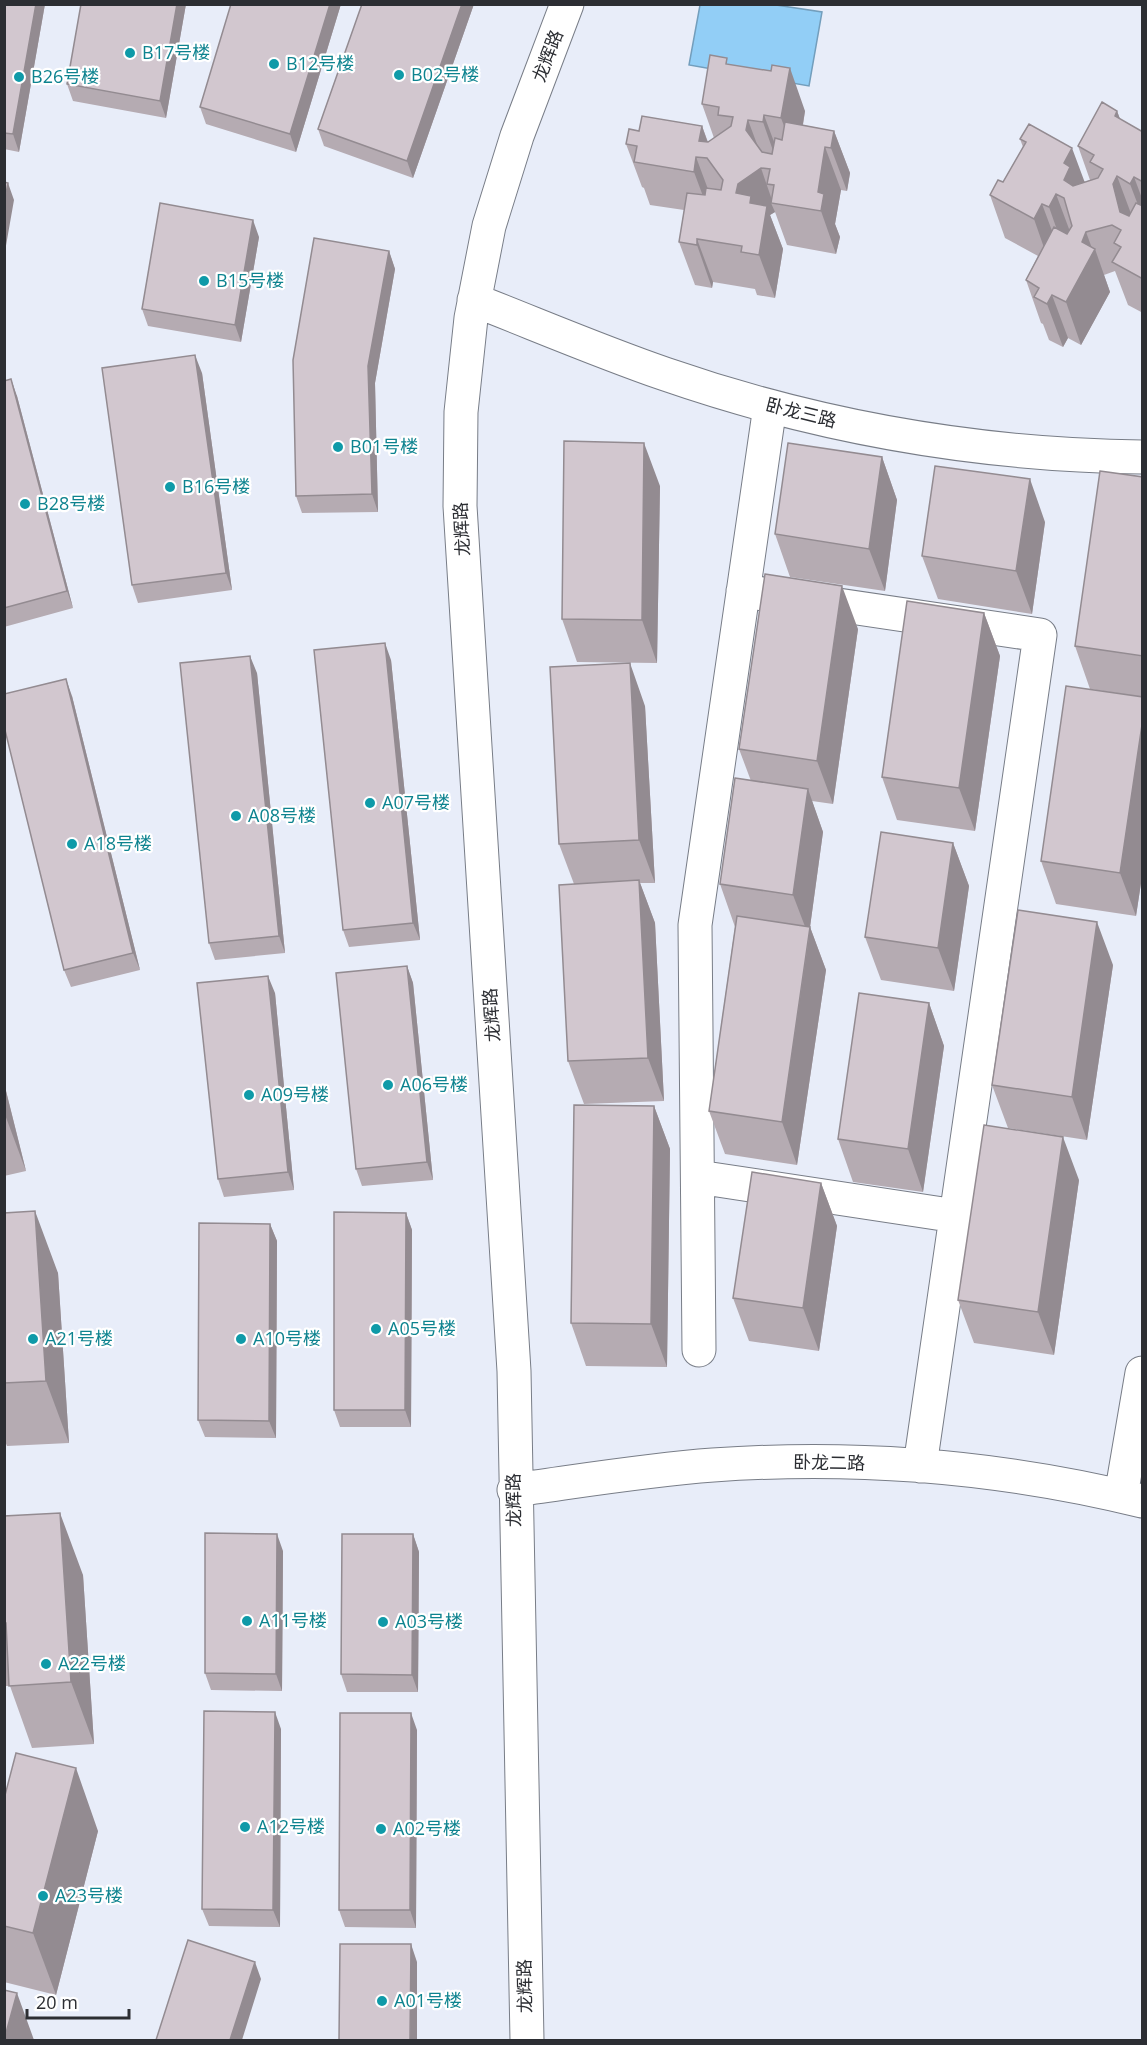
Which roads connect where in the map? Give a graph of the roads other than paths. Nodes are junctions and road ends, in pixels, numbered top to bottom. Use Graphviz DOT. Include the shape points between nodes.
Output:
graph roads {
  1 [pos="567,4"];
  2 [pos="474,300"];
  3 [pos="770,406"];
  4 [pos="1143,457"];
  5 [pos="743,591"];
  6 [pos="698,1178"];
  7 [pos="956,1216"];
  8 [pos="699,1350"];
  9 [pos="1143,1373"];
  10 [pos="920,1466"];
  11 [pos="514,1490"];
  12 [pos="1132,1499"];
  13 [pos="527,2040"];
  1 -- 2 [label="street, 龙辉路" via="517,136 489,226"];
  2 -- 3 [label="street, 卧龙三路" via="665,374"];
  2 -- 11 [label="street, 龙辉路" via="461,412 460,506 514,1371"];
  3 -- 4 [label="street, 卧龙三路" via="873,430 980,447"];
  3 -- 5 [label="street"];
  5 -- 6 [label="street" via="695,925"];
  5 -- 7 [label="street" via="1040,635"];
  6 -- 7 [label="street"];
  6 -- 8 [label="street"];
  7 -- 10 [label="street"];
  9 -- 12 [label="street"];
  10 -- 11 [label="street, 卧龙二路" via="838,1462 712,1465"];
  10 -- 12 [label="street, 卧龙二路" via="1042,1481"];
  11 -- 13 [label="street, 龙辉路"];
}
